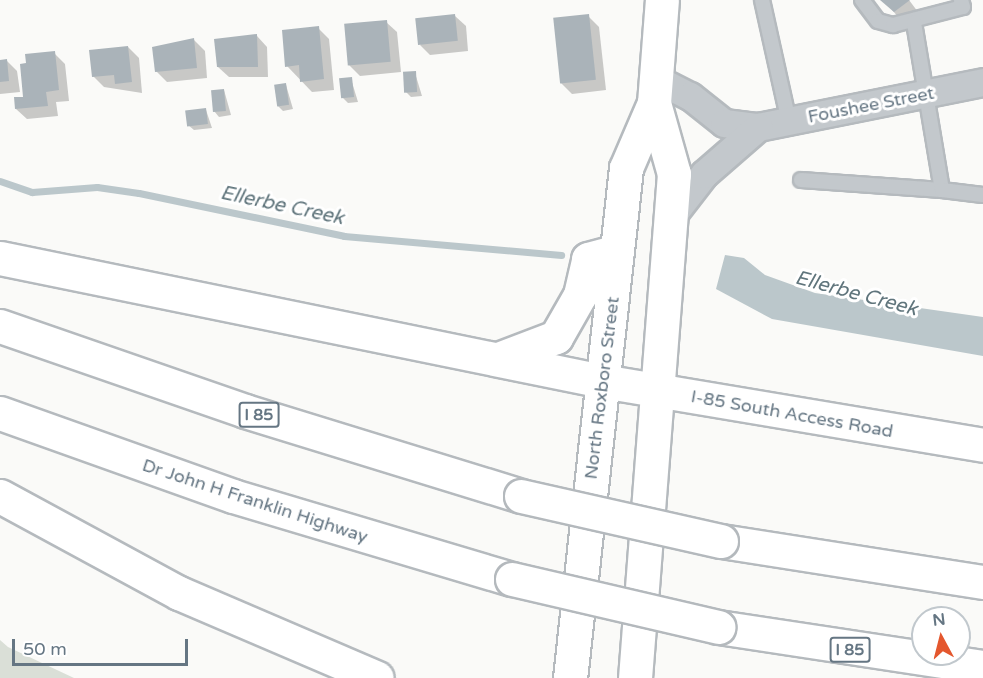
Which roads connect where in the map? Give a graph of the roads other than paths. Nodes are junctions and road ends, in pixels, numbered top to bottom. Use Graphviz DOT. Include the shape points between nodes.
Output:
graph roads {
  1 [pos="662,0"];
  2 [pos="762,0"];
  3 [pos="862,0"];
  4 [pos="961,0"];
  5 [pos="914,22"];
  6 [pos="983,82"];
  7 [pos="655,91"];
  8 [pos="929,94"];
  9 [pos="789,122"];
  10 [pos="758,128"];
  11 [pos="801,180"];
  12 [pos="942,190"];
  13 [pos="983,195"];
  14 [pos="670,218"];
  15 [pos="617,251"];
  16 [pos="0,258"];
  17 [pos="0,326"];
  18 [pos="501,358"];
  19 [pos="602,381"];
  20 [pos="660,391"];
  21 [pos="0,413"];
  22 [pos="983,445"];
  23 [pos="0,496"];
  24 [pos="983,582"];
  25 [pos="983,667"];
  26 [pos="377,678"];
  27 [pos="570,678"];
  28 [pos="635,678"];
  1 -- 7 [label="main road, North Roxboro Street"];
  2 -- 9 [label="lane"];
  3 -- 5 [label="lane" via="885,24"];
  4 -- 5 [label="lane" via="963,8"];
  5 -- 8 [label="lane"];
  6 -- 8 [label="street, Foushee Street"];
  7 -- 10 [label="street, Foushee Street" via="690,96 724,123"];
  7 -- 14 [label="main road, North Roxboro Street" via="674,174"];
  7 -- 15 [label="main road, North Roxboro Street" via="626,168"];
  8 -- 9 [label="street, Foushee Street"];
  8 -- 12 [label="lane"];
  9 -- 10 [label="street, Foushee Street"];
  10 -- 14 [label="street" via="698,181"];
  11 -- 12 [label="lane"];
  12 -- 13 [label="lane"];
  14 -- 20 [label="main road, North Roxboro Street"];
  15 -- 18 [label="main road" via="588,259 580,295 556,337"];
  15 -- 19 [label="main road, North Roxboro Street"];
  16 -- 18 [label="main road, I-85 South Access Road"];
  17 -- 24 [label="main road, I 85, bridge" via="245,411 521,496 721,541"];
  18 -- 19 [label="main road, I-85 South Access Road"];
  19 -- 20 [label="main road, I-85 South Access Road"];
  19 -- 27 [label="main road, North Roxboro Street"];
  20 -- 22 [label="main road, I-85 South Access Road"];
  20 -- 28 [label="main road, North Roxboro Street"];
  21 -- 25 [label="main road, Dr John H Franklin Highway / I 85, bridge" via="233,496 512,579 718,627"];
  23 -- 26 [label="main road" via="179,593"];
}
